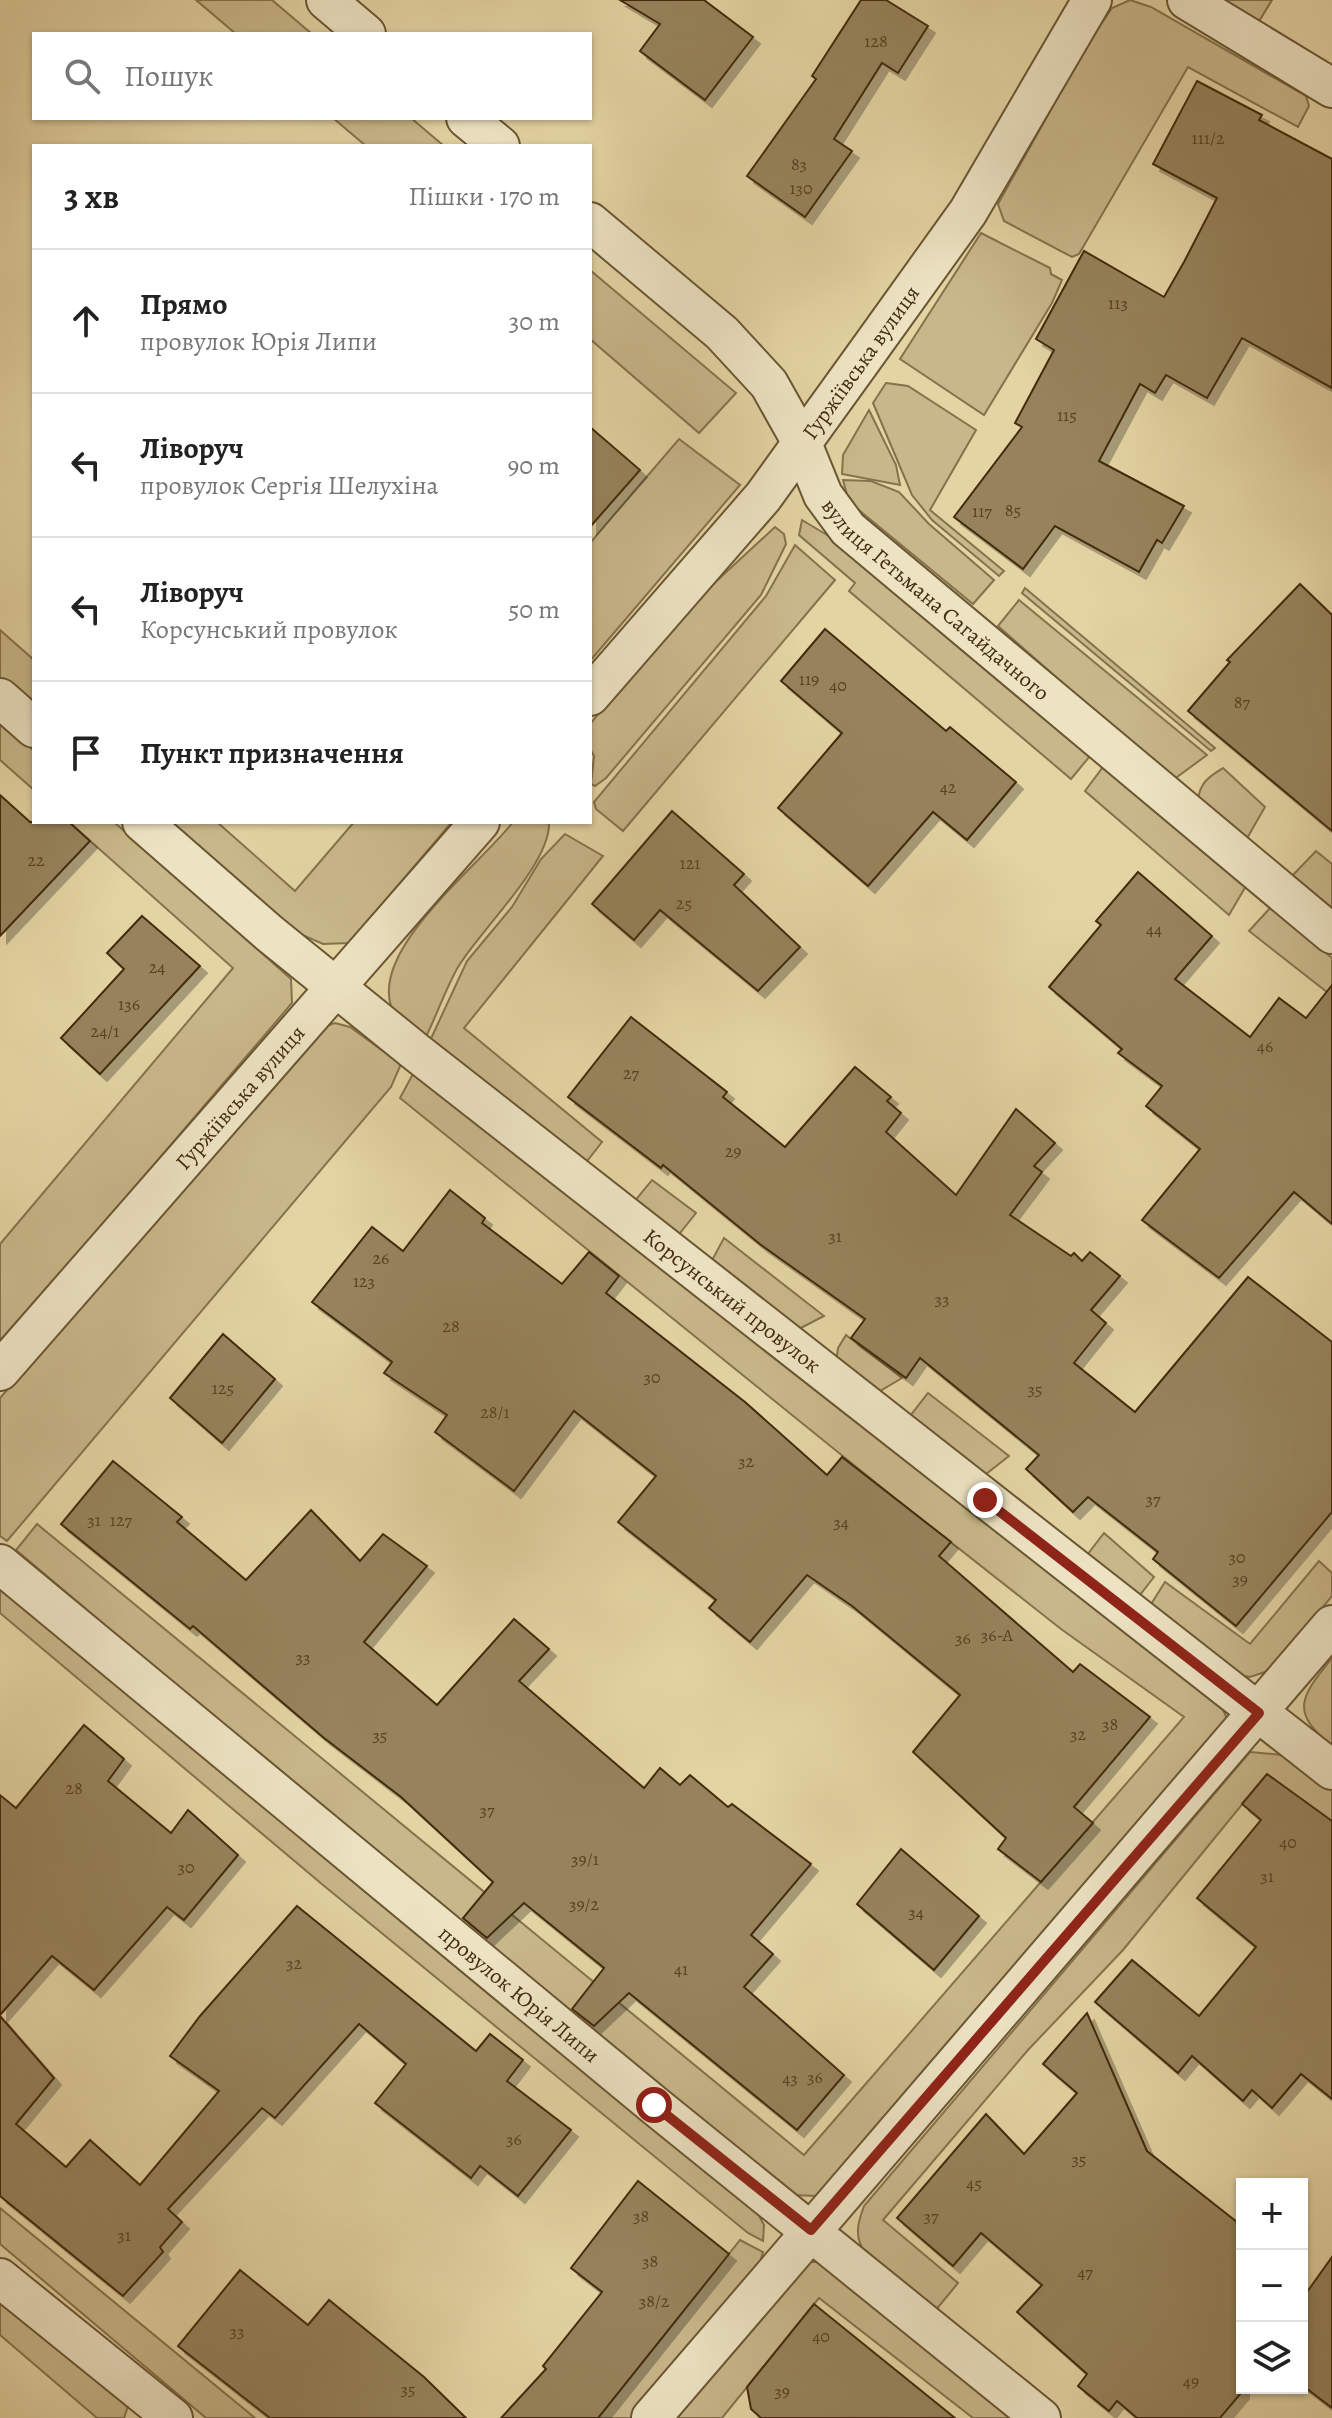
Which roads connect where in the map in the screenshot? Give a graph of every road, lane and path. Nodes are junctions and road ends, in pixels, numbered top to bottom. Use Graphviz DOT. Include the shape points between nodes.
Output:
graph roads {
  1 [pos="326,0"];
  2 [pos="1092,0"];
  3 [pos="1187,0"];
  4 [pos="364,32"];
  5 [pos="1332,88"];
  6 [pos="468,120"];
  7 [pos="498,144"];
  8 [pos="592,224"];
  9 [pos="801,441"];
  10 [pos="592,694"];
  11 [pos="0,698"];
  12 [pos="32,726"];
  13 [pos="144,824"];
  14 [pos="478,824"];
  15 [pos="1332,934"];
  16 [pos="335,988"];
  17 [pos="0,1371"];
  18 [pos="0,1564"];
  19 [pos="1332,1625"];
  20 [pos="1259,1713"];
  21 [pos="1332,1770"];
  22 [pos="811,2230"];
  23 [pos="0,2278"];
  24 [pos="155,2413"];
  25 [pos="651,2418"];
  26 [pos="1041,2418"];
  1 -- 4 [label="street"];
  2 -- 9 [label="street, Гуржіївська вулиця" via="968,212"];
  3 -- 5 [label="street"];
  6 -- 7 [label="street"];
  8 -- 9 [label="street, вулиця Гетьмана Сагайдачного" via="722,333 769,384"];
  9 -- 10 [label="street, Гуржіївська вулиця" via="763,497"];
  9 -- 15 [label="street, вулиця Гетьмана Сагайдачного" via="823,495 848,529"];
  11 -- 12 [label="street"];
  13 -- 16 [label="street, Корсунський провулок"];
  14 -- 16 [label="street, Гуржіївська вулиця"];
  16 -- 17 [label="street, Гуржіївська вулиця"];
  16 -- 20 [label="street, Корсунський провулок"];
  18 -- 22 [label="street, провулок Юрія Липи"];
  19 -- 20 [label="street"];
  20 -- 21 [label="street, Корсунський провулок"];
  20 -- 22 [label="street"];
  22 -- 25 [label="street"];
  22 -- 26 [label="street, провулок Юрія Липи"];
  23 -- 24 [label="street"];
}
